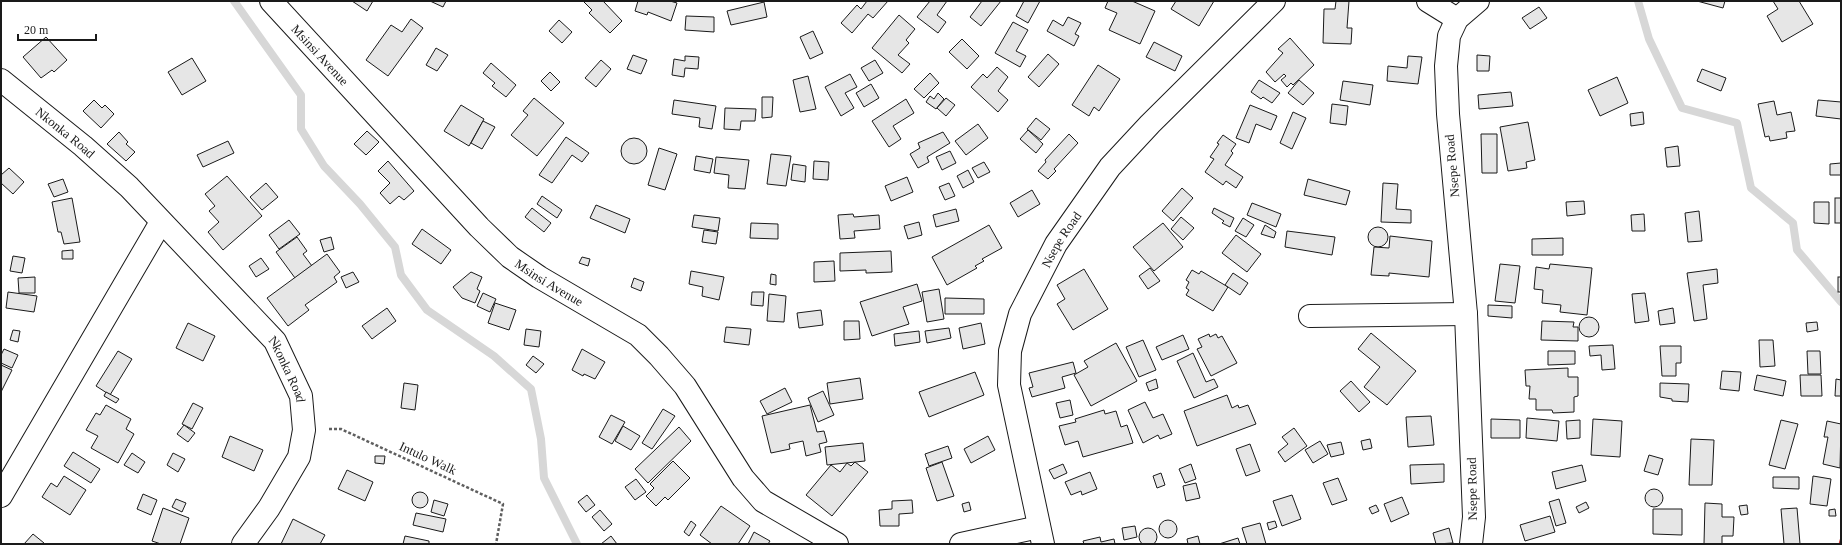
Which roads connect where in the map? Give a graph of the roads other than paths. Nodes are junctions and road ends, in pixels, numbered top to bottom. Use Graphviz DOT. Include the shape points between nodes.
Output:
graph roads {
  1 [pos="271,1"];
  2 [pos="1274,1"];
  3 [pos="1428,1"];
  4 [pos="1478,1"];
  5 [pos="1457,19"];
  6 [pos="1,80"];
  7 [pos="161,222"];
  8 [pos="1466,314"];
  9 [pos="1310,316"];
  10 [pos="1,496"];
  11 [pos="1041,536"];
  12 [pos="243,544"];
  13 [pos="838,544"];
  14 [pos="960,544"];
  15 [pos="1471,544"];
  1 -- 13 [label="street, Msinsi Avenue" via="479,227 510,257 638,335 659,356 685,386 743,478 763,500"];
  2 -- 11 [label="street, Nsepe Road" via="1110,167 1056,244 1020,314 1010,351 1009,385"];
  3 -- 5 [label="street"];
  4 -- 5 [label="street, Nsepe Road"];
  5 -- 8 [label="street, Nsepe Road" via="1449,36 1446,66"];
  6 -- 7 [label="street, Nkonka Road" via="84,146"];
  7 -- 10 [label="street"];
  7 -- 12 [label="street, Nkonka Road" via="275,341 301,396 304,430 299,457 269,508"];
  8 -- 9 [label="street"];
  8 -- 15 [label="street, Nsepe Road" via="1474,517"];
  11 -- 14 [label="street"];
}
